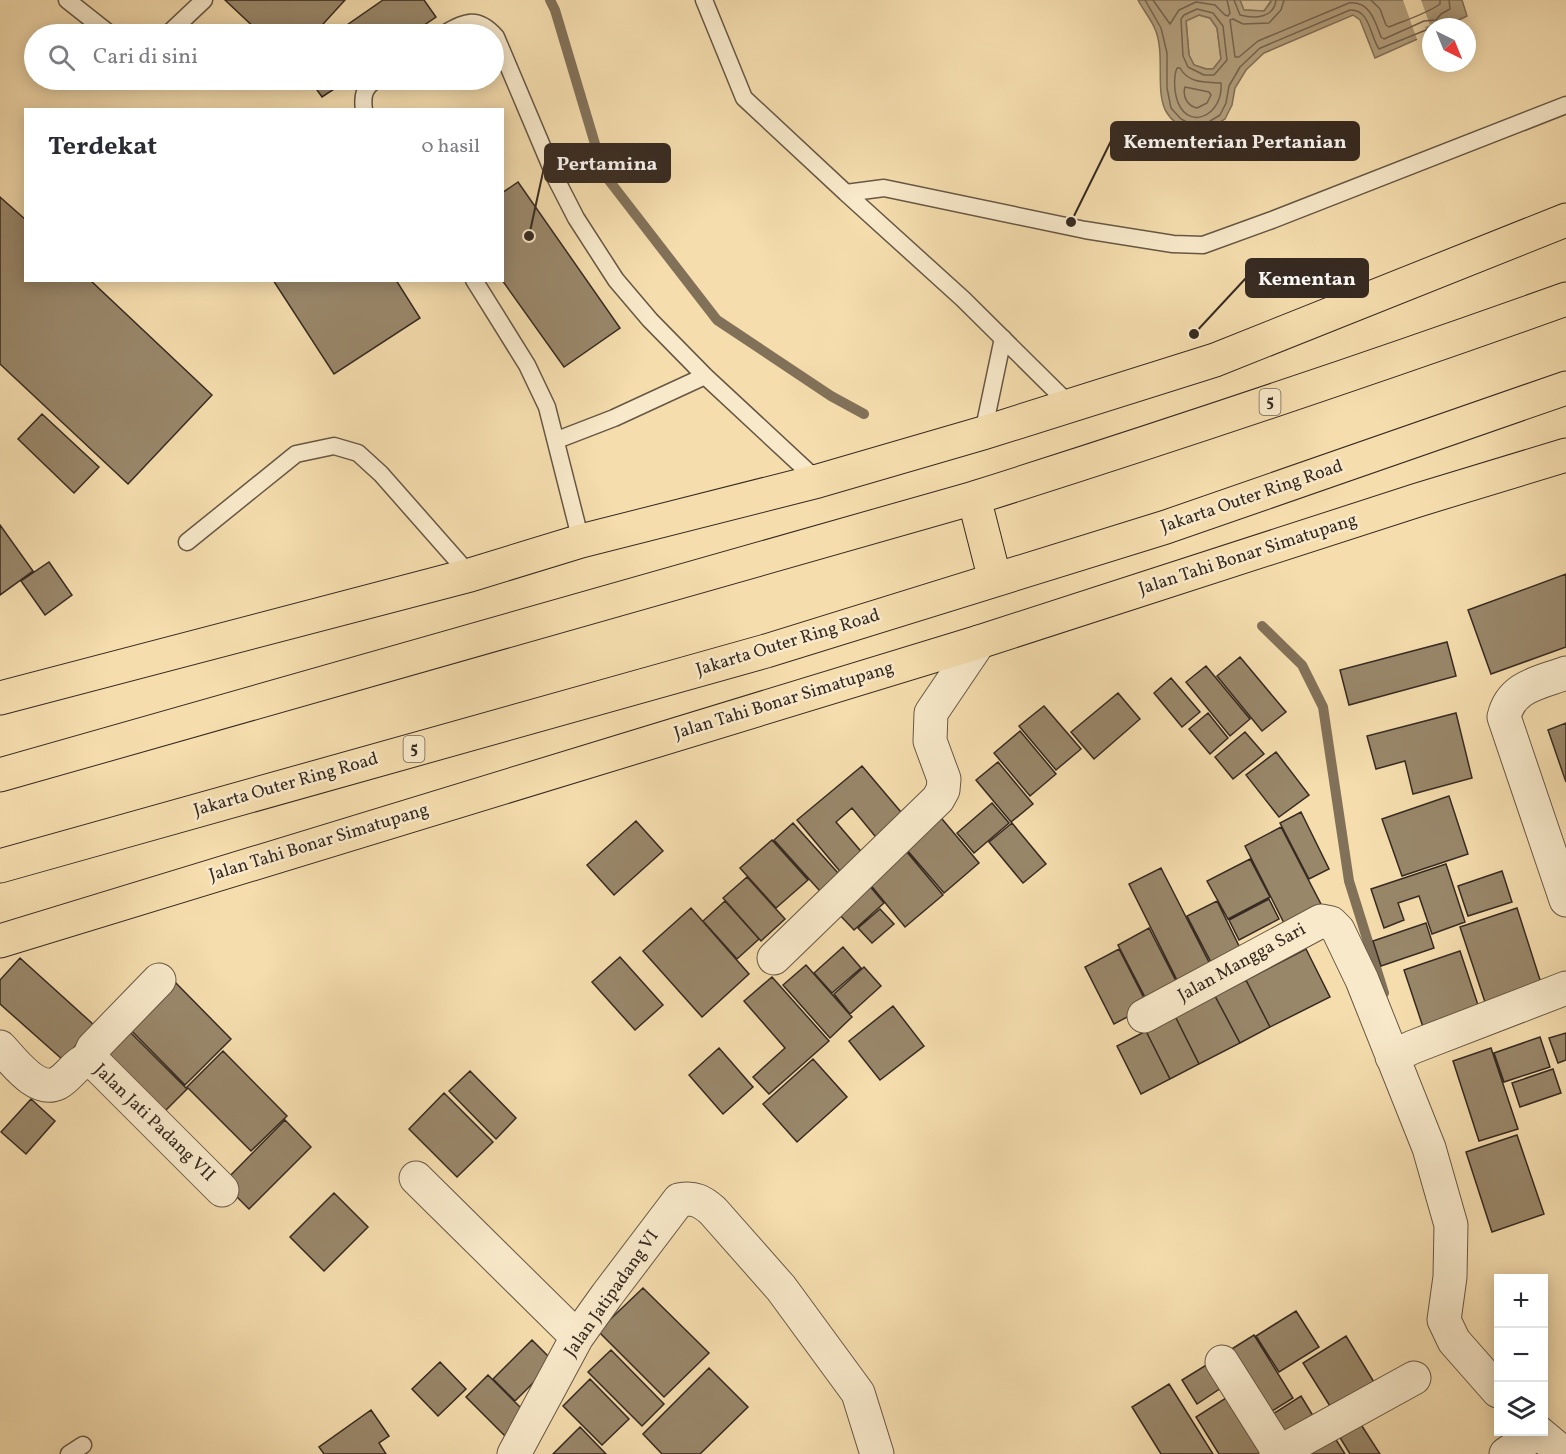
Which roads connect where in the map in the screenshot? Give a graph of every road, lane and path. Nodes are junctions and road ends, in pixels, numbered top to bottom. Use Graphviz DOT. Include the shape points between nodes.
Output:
graph roads {
  1 [pos="67,0"];
  2 [pos="204,0"];
  3 [pos="704,0"];
  4 [pos="97,24"];
  5 [pos="179,24"];
  6 [pos="461,24"];
  7 [pos="480,24"];
  8 [pos="504,56"];
  9 [pos="366,90"];
  10 [pos="1566,105"];
  11 [pos="364,108"];
  12 [pos="846,193"];
  13 [pos="1566,220"];
  14 [pos="475,282"];
  15 [pos="1566,299"];
  16 [pos="1003,338"];
  17 [pos="705,376"];
  18 [pos="1566,388"];
  19 [pos="1071,406"];
  20 [pos="983,434"];
  21 [pos="557,440"];
  22 [pos="1566,454"];
  23 [pos="818,481"];
  24 [pos="974,498"];
  25 [pos="581,541"];
  26 [pos="187,542"];
  27 [pos="470,575"];
  28 [pos="995,580"];
  29 [pos="979,642"];
  30 [pos="1566,673"];
  31 [pos="0,698"];
  32 [pos="0,775"];
  33 [pos="0,866"];
  34 [pos="1566,900"];
  35 [pos="0,940"];
  36 [pos="774,958"];
  37 [pos="159,980"];
  38 [pos="1566,988"];
  39 [pos="1144,1016"];
  40 [pos="0,1047"];
  41 [pos="1401,1053"];
  42 [pos="88,1059"];
  43 [pos="416,1178"];
  44 [pos="222,1190"];
  45 [pos="577,1337"];
  46 [pos="1222,1362"];
  47 [pos="1414,1378"];
  48 [pos="1494,1386"];
  49 [pos="1532,1436"];
  50 [pos="1543,1436"];
  51 [pos="1278,1453"];
  52 [pos="514,1454"];
  53 [pos="877,1454"];
  54 [pos="1506,1454"];
  55 [pos="1564,1454"];
  1 -- 4 [label="lane"];
  2 -- 5 [label="lane"];
  3 -- 12 [label="lane" via="744,98"];
  6 -- 7 [label="lane"];
  8 -- 17 [label="lane" via="576,218 616,280"];
  9 -- 11 [label="lane"];
  10 -- 12 [label="lane" via="1203,245 1085,230 884,188"];
  12 -- 16 [label="lane"];
  13 -- 19 [label="highway" via="1215,360"];
  14 -- 21 [label="lane" via="527,365"];
  15 -- 24 [label="highway, 5"];
  16 -- 19 [label="lane"];
  16 -- 20 [label="lane"];
  17 -- 21 [label="lane"];
  17 -- 23 [label="lane"];
  18 -- 28 [label="highway, Jakarta Outer Ring Road / 5" via="1166,527"];
  19 -- 20 [label="highway"];
  20 -- 23 [label="highway"];
  21 -- 25 [label="lane"];
  22 -- 29 [label="highway, Jalan Tahi Bonar Simatupang"];
  23 -- 25 [label="highway"];
  24 -- 28 [label="highway"];
  24 -- 32 [label="highway, 5"];
  25 -- 27 [label="highway"];
  26 -- 27 [label="lane" via="296,454 334,446 358,453 381,474"];
  27 -- 31 [label="highway"];
  28 -- 33 [label="highway, Jakarta Outer Ring Road / 5" via="766,651"];
  29 -- 35 [label="highway, Jalan Tahi Bonar Simatupang"];
  29 -- 36 [label="street" via="931,713 930,741 944,779 938,799"];
  30 -- 34 [label="street" via="1514,695 1504,717"];
  37 -- 42 [label="street" via="93,1048"];
  38 -- 41 [label="street"];
  39 -- 41 [label="street, Jalan Mangga Sari" via="1321,921 1338,930"];
  40 -- 42 [label="street, Jalan Jati Padang VII" via="28,1077 49,1085 59,1083"];
  41 -- 48 [label="street" via="1451,1225 1444,1320 1454,1341"];
  42 -- 44 [label="street, Jalan Jati Padang VII"];
  43 -- 45 [label="street"];
  45 -- 52 [label="street, Jalan Jatipadang VI"];
  45 -- 53 [label="street, Jalan Jatipadang VI" via="679,1200 702,1201 781,1288 858,1393"];
  46 -- 51 [label="street"];
  47 -- 51 [label="street"];
  49 -- 54 [label="street"];
  50 -- 55 [label="street"];
}
